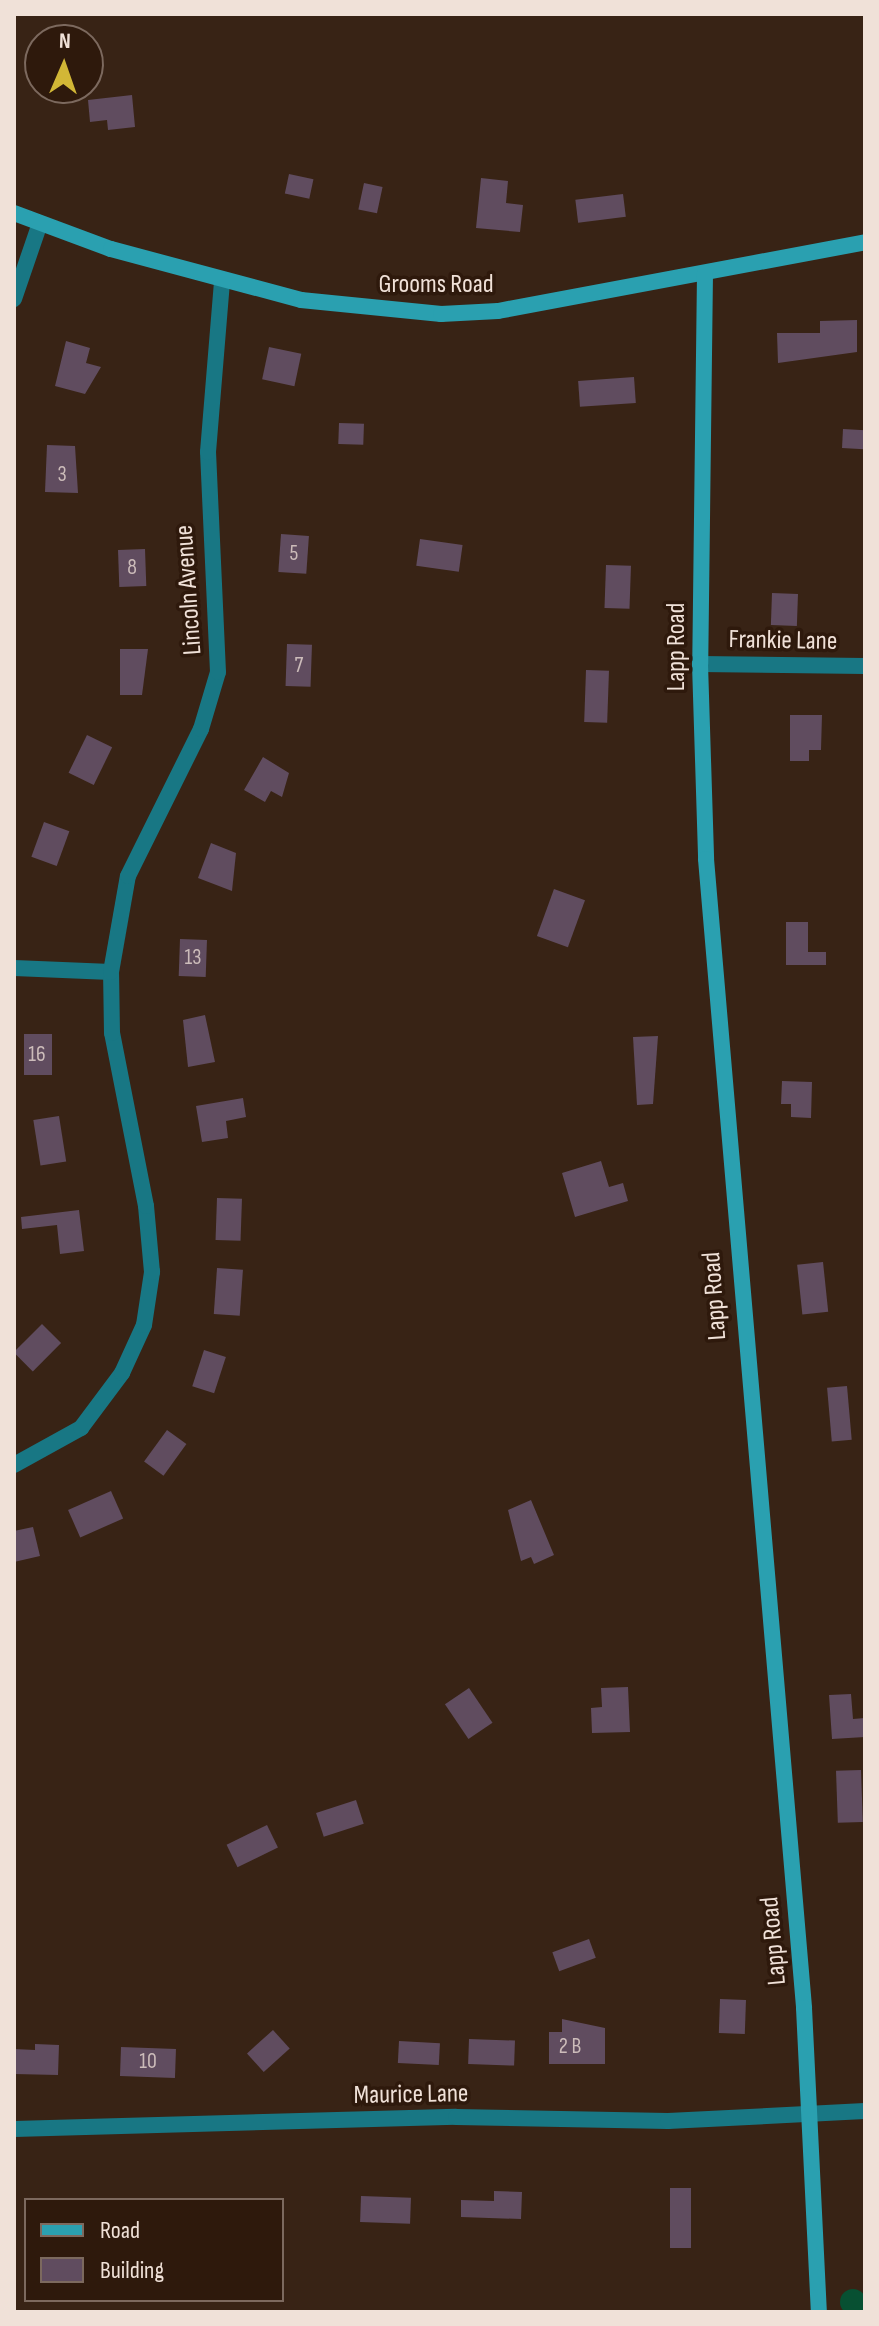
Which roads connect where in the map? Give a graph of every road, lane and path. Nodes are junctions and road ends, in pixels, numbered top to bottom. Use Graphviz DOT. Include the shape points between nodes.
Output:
graph roads {
  1 [pos="14,213"];
  2 [pos="40,223"];
  3 [pos="865,242"];
  4 [pos="705,273"];
  5 [pos="222,280"];
  6 [pos="14,299"];
  7 [pos="700,664"];
  8 [pos="865,666"];
  9 [pos="14,968"];
  10 [pos="111,972"];
  11 [pos="14,1465"];
  12 [pos="865,2111"];
  13 [pos="810,2117"];
  14 [pos="14,2129"];
  15 [pos="819,2312"];
  1 -- 2 [label="street, Grooms Road"];
  2 -- 5 [label="street, Grooms Road"];
  2 -- 6 [label="street"];
  3 -- 4 [label="street, Grooms Road"];
  4 -- 5 [label="street, Grooms Road" via="441,314 316,302"];
  4 -- 7 [label="street, Lapp Road"];
  5 -- 10 [label="street, Lincoln Avenue" via="208,452 218,672 201,729 128,876"];
  7 -- 8 [label="street, Frankie Lane"];
  7 -- 13 [label="street, Lapp Road" via="738,1281"];
  9 -- 10 [label="street"];
  10 -- 11 [label="street, Lincoln Avenue" via="112,1033 146,1206 152,1272 144,1325 122,1373 81,1428"];
  12 -- 13 [label="street, Maurice Lane"];
  13 -- 14 [label="street, Maurice Lane"];
  13 -- 15 [label="street, Lapp Road"];
}
